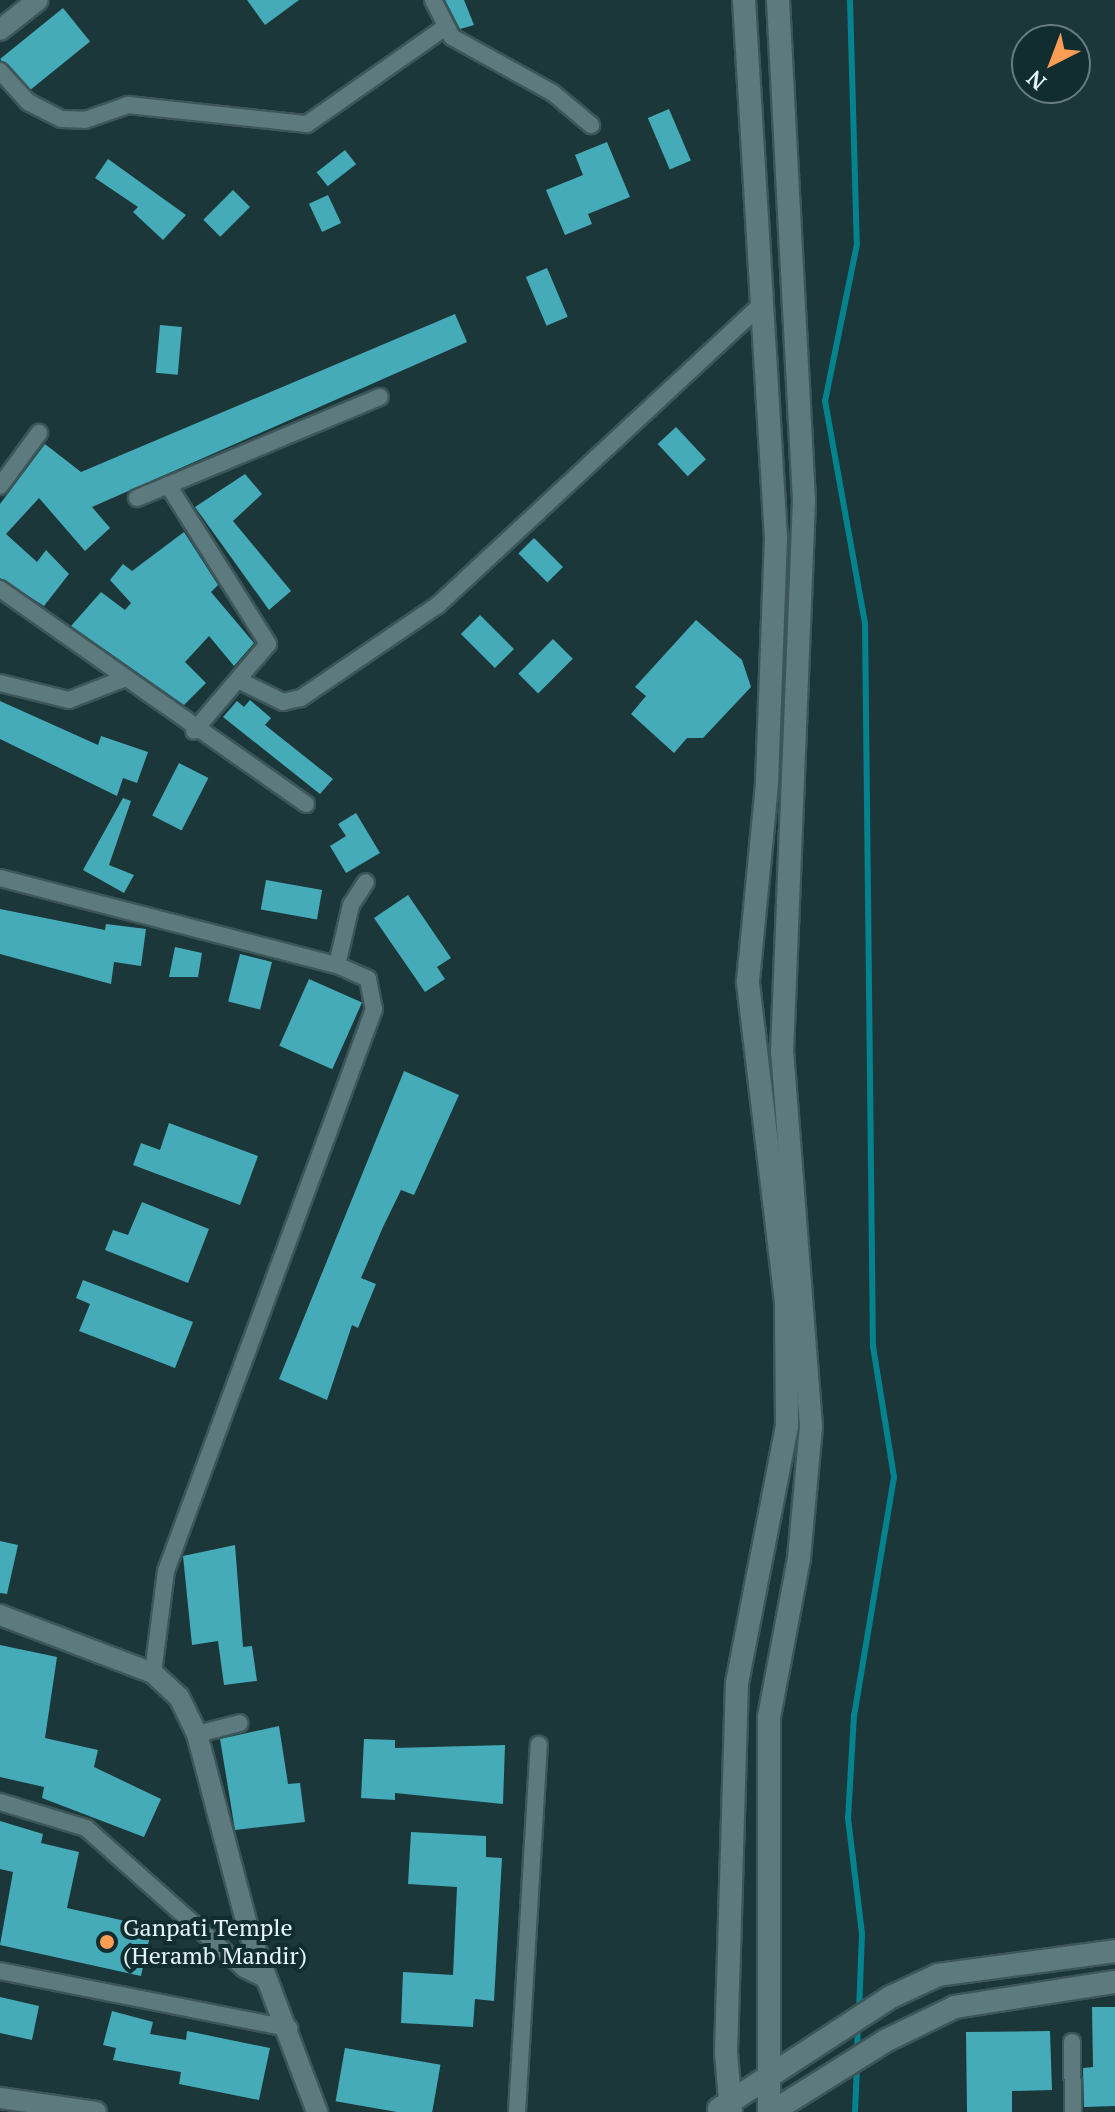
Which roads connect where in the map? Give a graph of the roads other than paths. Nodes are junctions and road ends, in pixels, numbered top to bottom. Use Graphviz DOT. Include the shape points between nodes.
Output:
graph roads {
  1 [pos="38,0"];
  2 [pos="433,0"];
  3 [pos="744,0"];
  4 [pos="778,0"];
  5 [pos="444,28"];
  6 [pos="0,30"];
  7 [pos="0,71"];
  8 [pos="591,125"];
  9 [pos="762,304"];
  10 [pos="380,397"];
  11 [pos="39,433"];
  12 [pos="168,485"];
  13 [pos="0,486"];
  14 [pos="137,498"];
  15 [pos="0,589"];
  16 [pos="123,679"];
  17 [pos="240,681"];
  18 [pos="0,683"];
  19 [pos="194,731"];
  20 [pos="306,804"];
  21 [pos="0,878"];
  22 [pos="366,882"];
  23 [pos="337,965"];
  24 [pos="0,1615"];
  25 [pos="153,1673"];
  26 [pos="240,1723"];
  27 [pos="197,1734"];
  28 [pos="539,1745"];
  29 [pos="0,1802"];
  30 [pos="1115,1951"];
  31 [pos="0,1971"];
  32 [pos="269,1981"];
  33 [pos="1115,1982"];
  34 [pos="289,2028"];
  35 [pos="1072,2042"];
  36 [pos="767,2080"];
  37 [pos="0,2098"];
  38 [pos="725,2109"];
  39 [pos="96,2112"];
  40 [pos="317,2112"];
  41 [pos="517,2112"];
  42 [pos="770,2112"];
  43 [pos="1073,2112"];
  1 -- 6 [label="street"];
  2 -- 5 [label="street"];
  3 -- 9 [label="main road"];
  4 -- 36 [label="main road" via="804,501 782,1053 811,1427 799,1558 769,1717 774,1889"];
  5 -- 7 [label="street" via="307,124 128,105 85,120 61,119 28,102"];
  5 -- 8 [label="street" via="463,46 553,93"];
  9 -- 17 [label="street" via="438,605 301,698 283,702"];
  9 -- 38 [label="main road" via="776,539 767,782 748,981 786,1302 787,1426 737,1683"];
  10 -- 12 [label="street"];
  11 -- 13 [label="street"];
  12 -- 14 [label="street"];
  12 -- 17 [label="street" via="265,634 266,652"];
  15 -- 16 [label="street"];
  16 -- 18 [label="street" via="69,700"];
  16 -- 19 [label="street"];
  17 -- 19 [label="street"];
  19 -- 20 [label="street"];
  21 -- 23 [label="street"];
  22 -- 23 [label="street" via="351,905"];
  23 -- 25 [label="street" via="368,979 374,1009 166,1571"];
  24 -- 25 [label="street"];
  25 -- 27 [label="street" via="179,1697"];
  26 -- 27 [label="street"];
  27 -- 32 [label="street" via="214,1815"];
  28 -- 41 [label="street"];
  29 -- 32 [label="street" via="86,1828 244,1969"];
  30 -- 36 [label="main road" via="938,1975 891,1997"];
  31 -- 34 [label="street"];
  32 -- 34 [label="street"];
  33 -- 42 [label="main road" via="955,2007 885,2041"];
  34 -- 40 [label="street"];
  35 -- 43 [label="street"];
  36 -- 38 [label="main road"];
  36 -- 42 [label="main road"];
  37 -- 39 [label="street"];
}
